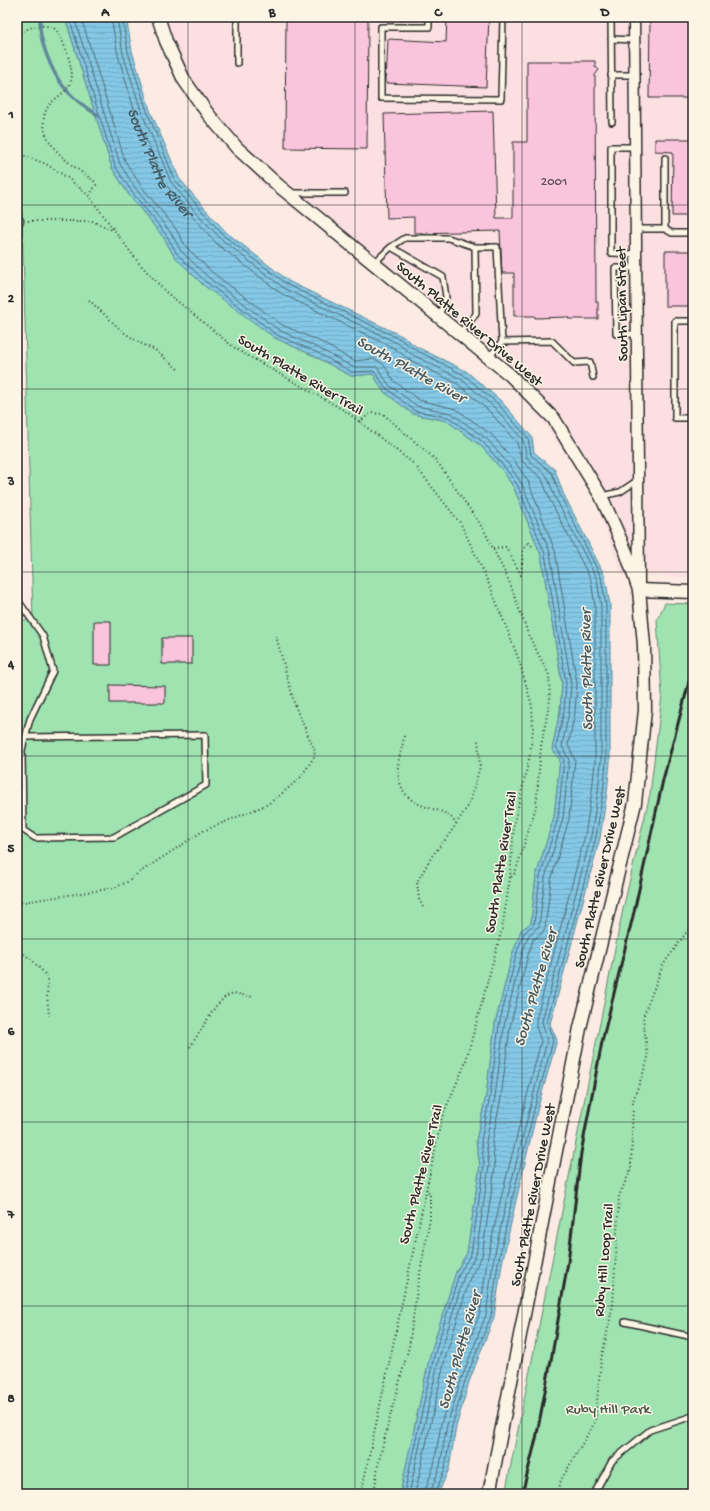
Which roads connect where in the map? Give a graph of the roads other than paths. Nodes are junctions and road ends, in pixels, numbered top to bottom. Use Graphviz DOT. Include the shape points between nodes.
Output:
graph roads {
  1 [pos="158,17"];
  2 [pos="237,17"];
  3 [pos="429,17"];
  4 [pos="503,17"];
  5 [pos="611,17"];
  6 [pos="634,17"];
  7 [pos="611,39"];
  8 [pos="634,40"];
  9 [pos="237,63"];
  10 [pos="611,75"];
  11 [pos="634,75"];
  12 [pos="612,122"];
  13 [pos="635,148"];
  14 [pos="665,158"];
  15 [pos="287,192"];
  16 [pos="345,193"];
  17 [pos="17,221"];
  18 [pos="665,229"];
  19 [pos="636,230"];
  20 [pos="693,234"];
  21 [pos="391,247"];
  22 [pos="475,247"];
  23 [pos="636,254"];
  24 [pos="17,258"];
  25 [pos="374,263"];
  26 [pos="636,268"];
  27 [pos="439,316"];
  28 [pos="693,321"];
  29 [pos="460,333"];
  30 [pos="637,334"];
  31 [pos="502,342"];
  32 [pos="489,357"];
  33 [pos="593,377"];
  34 [pos="693,418"];
  35 [pos="638,480"];
  36 [pos="601,496"];
  37 [pos="639,590"];
  38 [pos="693,592"];
  39 [pos="17,599"];
  40 [pos="25,738"];
  41 [pos="625,1322"];
  42 [pos="693,1337"];
  43 [pos="693,1416"];
  44 [pos="489,1494"];
  45 [pos="594,1494"];
  1 -- 15 [label="street, South Platte River Drive West" via="184,80 208,114 237,148"];
  2 -- 9 [label="lane"];
  3 -- 4 [label="lane" via="429,27 380,27 381,98 501,99"];
  5 -- 7 [label="lane"];
  6 -- 8 [label="street, South Lipan Street"];
  7 -- 8 [label="lane"];
  7 -- 10 [label="lane"];
  8 -- 11 [label="street, South Lipan Street"];
  10 -- 11 [label="lane"];
  10 -- 12 [label="lane"];
  11 -- 13 [label="street, South Lipan Street"];
  13 -- 19 [label="street, South Lipan Street"];
  13 -- 23 [label="lane" via="611,148 611,253"];
  14 -- 18 [label="lane"];
  15 -- 16 [label="lane"];
  15 -- 25 [label="street, South Platte River Drive West"];
  17 -- 24 [label="lane"];
  18 -- 19 [label="lane"];
  18 -- 20 [label="lane" via="672,233"];
  19 -- 23 [label="street, South Lipan Street"];
  21 -- 22 [label="lane" via="405,238 448,238"];
  21 -- 25 [label="lane"];
  21 -- 27 [label="lane" via="443,277 446,296"];
  22 -- 29 [label="lane" via="476,314"];
  22 -- 31 [label="lane" via="497,247"];
  23 -- 26 [label="street, South Lipan Street"];
  25 -- 27 [label="street, South Platte River Drive West"];
  26 -- 30 [label="street, South Lipan Street"];
  26 -- 30 [label="lane" via="615,268 616,334"];
  27 -- 29 [label="street, South Platte River Drive West"];
  28 -- 34 [label="lane" via="675,321 675,418"];
  29 -- 32 [label="street, South Platte River Drive West"];
  30 -- 35 [label="street, South Lipan Street"];
  31 -- 32 [label="lane"];
  31 -- 33 [label="lane" via="552,341 574,363 590,362"];
  32 -- 36 [label="street, South Platte River Drive West" via="554,419"];
  35 -- 36 [label="lane" via="620,492"];
  35 -- 37 [label="street, South Lipan Street"];
  36 -- 37 [label="street, South Platte River Drive West" via="626,552"];
  37 -- 38 [label="street"];
  37 -- 44 [label="street, South Platte River Drive West" via="646,710 635,803 580,1028"];
  39 -- 40 [label="lane" via="43,636 53,671 30,720"];
  40 -- 40 [label="lane" via="205,736 206,785 114,837 35,838 22,830 22,750"];
  41 -- 42 [label="lane"];
  43 -- 45 [label="lane" via="650,1430 612,1461"];
}
